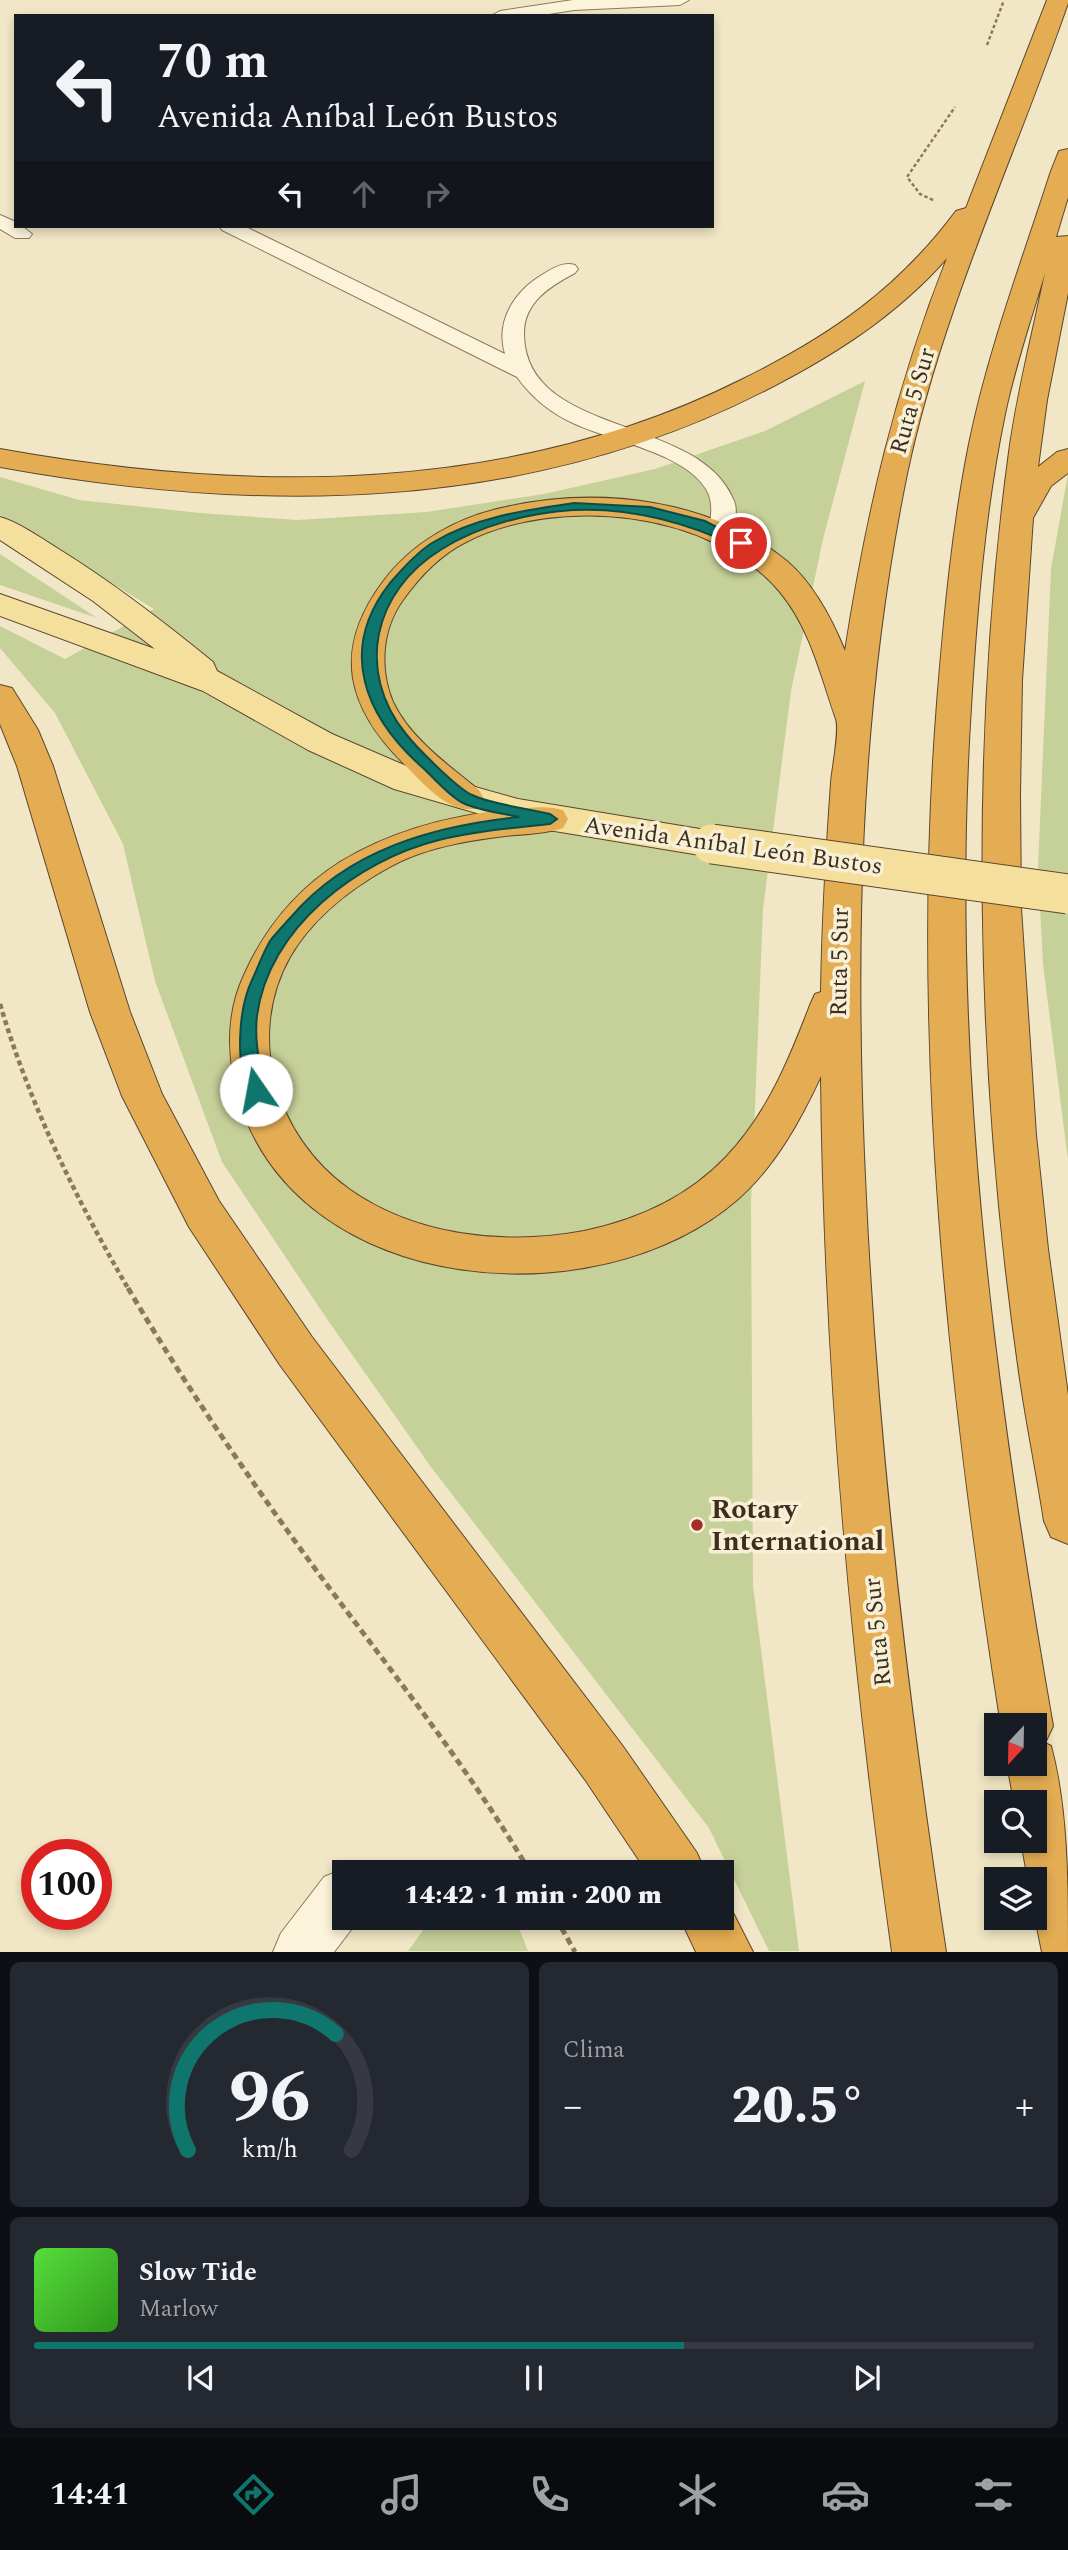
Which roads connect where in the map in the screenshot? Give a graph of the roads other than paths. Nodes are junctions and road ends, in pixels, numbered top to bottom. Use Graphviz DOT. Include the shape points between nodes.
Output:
graph roads {
  1 [pos="680,0"];
  2 [pos="1058,0"];
  3 [pos="512,14"];
  4 [pos="1065,166"];
  5 [pos="993,174"];
  6 [pos="0,221"];
  7 [pos="233,228"];
  8 [pos="22,234"];
  9 [pos="568,270"];
  10 [pos="525,372"];
  11 [pos="631,437"];
  12 [pos="0,458"];
  13 [pos="1068,458"];
  14 [pos="1018,517"];
  15 [pos="0,527"];
  16 [pos="720,531"];
  17 [pos="0,604"];
  18 [pos="215,683"];
  19 [pos="0,696"];
  20 [pos="854,728"];
  21 [pos="466,799"];
  22 [pos="550,819"];
  23 [pos="1068,894"];
  24 [pos="838,980"];
  25 [pos="1067,1515"];
  26 [pos="1025,1713"];
  27 [pos="1035,1776"];
  28 [pos="670,1860"];
  29 [pos="332,1910"];
  30 [pos="714,1930"];
  31 [pos="1068,1948"];
  32 [pos="300,1951"];
  33 [pos="726,1951"];
  34 [pos="919,1951"];
  1 -- 3 [label="lane"];
  2 -- 5 [label="highway, Ruta 5 Sur"];
  4 -- 14 [label="highway" via="1064,246 1032,399"];
  4 -- 26 [label="highway" via="1001,373 981,462 960,629 946,822 949,1071 963,1265 993,1510"];
  5 -- 11 [label="highway" via="939,250 898,294 833,342 747,389"];
  5 -- 20 [label="highway, Ruta 5 Sur" via="930,342 904,427 876,559"];
  6 -- 8 [label="lane"];
  7 -- 10 [label="lane"];
  9 -- 10 [label="lane" via="537,286 515,319 514,346"];
  10 -- 11 [label="lane" via="563,409"];
  11 -- 12 [label="highway" via="508,467 341,486 135,480"];
  11 -- 16 [label="lane" via="657,445 698,469 712,483 722,499"];
  13 -- 14 [label="highway" via="1039,481"];
  14 -- 25 [label="highway" via="1005,655 1003,931 1026,1237 1041,1364"];
  15 -- 18 [label="main road, Avenida Aníbal León Bustos" via="104,591"];
  16 -- 20 [label="highway" via="776,569 802,598 831,657"];
  16 -- 21 [label="highway" via="629,508 547,509 498,519 454,536 407,571 375,618 368,650 372,686 386,719 403,741"];
  17 -- 18 [label="main road, Avenida Aníbal León Bustos"];
  18 -- 21 [label="main road, Avenida Aníbal León Bustos" via="351,757"];
  19 -- 28 [label="highway" via="21,730 35,766 110,1012 142,1096 204,1214 296,1351 604,1763"];
  20 -- 24 [label="highway, Ruta 5 Sur"];
  21 -- 22 [label="main road, Avenida Aníbal León Bustos"];
  22 -- 23 [label="main road, Avenida Aníbal León Bustos, bridge"];
  22 -- 24 [label="highway" via="437,835 378,857 313,901 265,966 252,1003 247,1042 263,1108 293,1161 311,1181 361,1217 391,1232 456,1252 524,1258 600,1247 674,1220 723,1187 773,1125 814,1049"];
  24 -- 34 [label="highway, Ruta 5 Sur" via="859,1450 889,1731"];
  27 -- 31 [label="highway"];
  29 -- 32 [label="street"];
  30 -- 33 [label="highway"];
}
